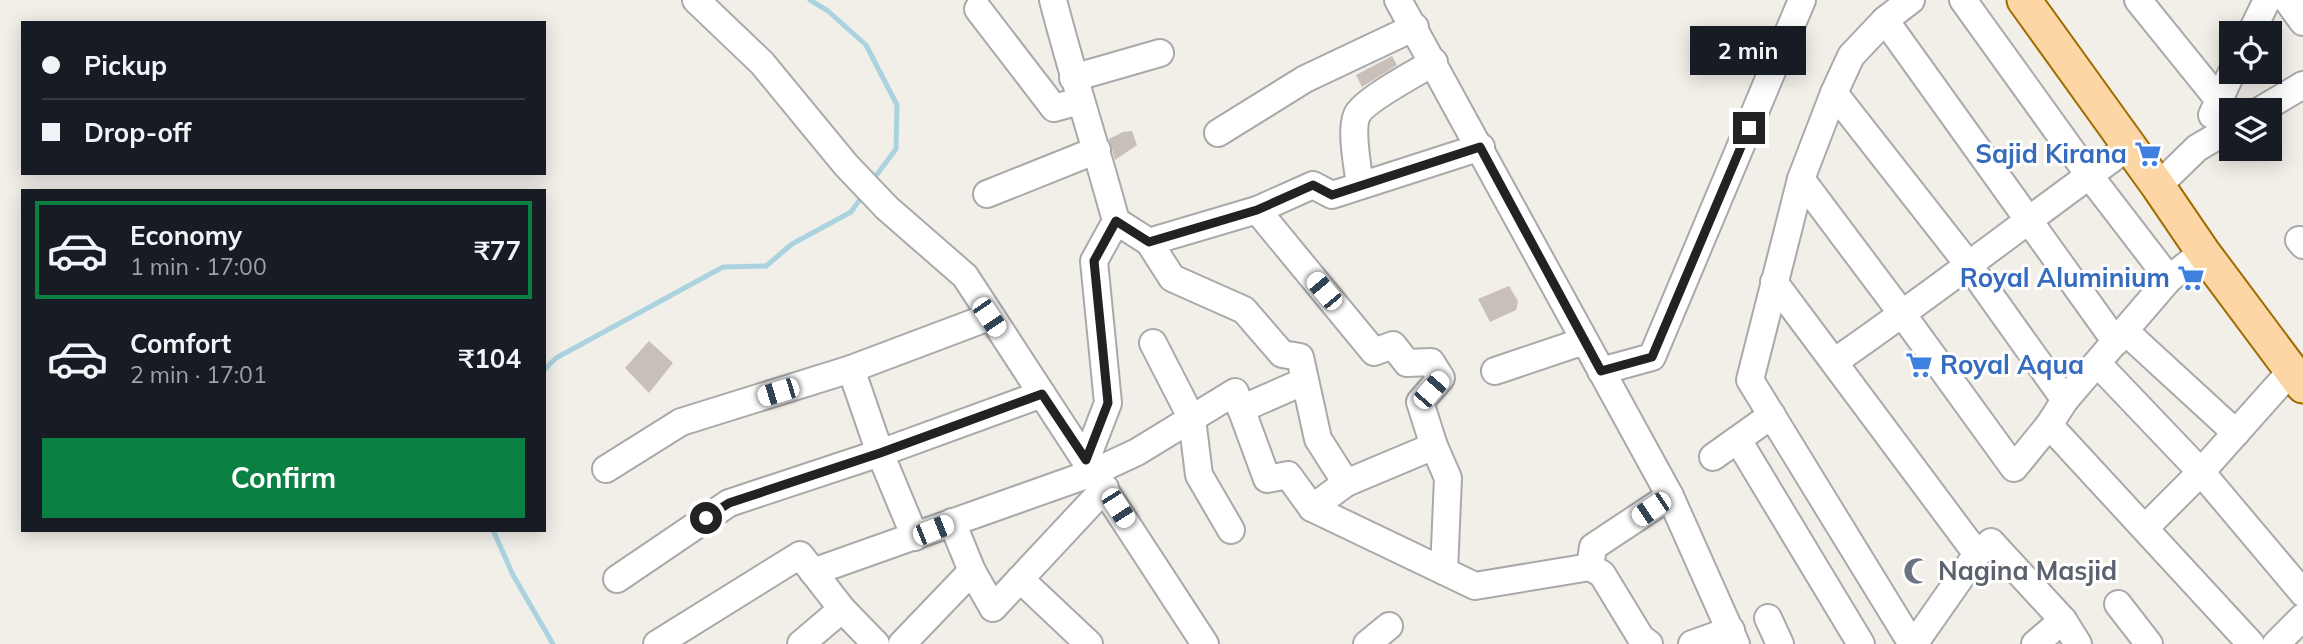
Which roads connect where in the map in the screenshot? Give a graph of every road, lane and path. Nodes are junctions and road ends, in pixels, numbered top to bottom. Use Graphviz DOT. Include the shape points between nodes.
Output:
graph roads {
  1 [pos="696,0"];
  2 [pos="1053,0"];
  3 [pos="1398,0"];
  4 [pos="1802,0"];
  5 [pos="1912,0"];
  6 [pos="1963,0"];
  7 [pos="2024,0"];
  8 [pos="2138,0"];
  9 [pos="2267,0"];
  10 [pos="2287,0"];
  11 [pos="978,9"];
  12 [pos="1885,20"];
  13 [pos="2257,21"];
  14 [pos="2303,22"];
  15 [pos="1415,27"];
  16 [pos="1160,53"];
  17 [pos="1434,62"];
  18 [pos="2226,84"];
  19 [pos="1076,90"];
  20 [pos="1834,93"];
  21 [pos="2300,95"];
  22 [pos="2218,100"];
  23 [pos="2282,102"];
  24 [pos="1217,133"];
  25 [pos="2219,135"];
  26 [pos="1480,147"];
  27 [pos="2128,147"];
  28 [pos="2197,148"];
  29 [pos="1097,150"];
  30 [pos="2089,175"];
  31 [pos="1801,179"];
  32 [pos="1360,186"];
  33 [pos="2158,186"];
  34 [pos="988,194"];
  35 [pos="1257,210"];
  36 [pos="2029,220"];
  37 [pos="1116,221"];
  38 [pos="1149,242"];
  39 [pos="2203,252"];
  40 [pos="1968,264"];
  41 [pos="2169,279"];
  42 [pos="1774,282"];
  43 [pos="1903,315"];
  44 [pos="989,317"];
  45 [pos="2121,337"];
  46 [pos="1584,341"];
  47 [pos="1153,343"];
  48 [pos="1834,362"];
  49 [pos="2098,364"];
  50 [pos="851,369"];
  51 [pos="1496,371"];
  52 [pos="1601,371"];
  53 [pos="2297,378"];
  54 [pos="1305,381"];
  55 [pos="1042,394"];
  56 [pos="2065,400"];
  57 [pos="1241,409"];
  58 [pos="1772,415"];
  59 [pos="1192,419"];
  60 [pos="2049,425"];
  61 [pos="2236,433"];
  62 [pos="1738,440"];
  63 [pos="1434,446"];
  64 [pos="880,453"];
  65 [pos="1713,457"];
  66 [pos="606,469"];
  67 [pos="2201,472"];
  68 [pos="1094,474"];
  69 [pos="1346,484"];
  70 [pos="1670,496"];
  71 [pos="1312,508"];
  72 [pos="952,522"];
  73 [pos="2145,528"];
  74 [pos="1231,530"];
  75 [pos="915,537"];
  76 [pos="1977,554"];
  77 [pos="1590,567"];
  78 [pos="972,571"];
  79 [pos="1444,571"];
  80 [pos="813,572"];
  81 [pos="617,579"];
  82 [pos="1020,579"];
  83 [pos="2303,593"];
  84 [pos="2118,604"];
  85 [pos="842,609"];
  86 [pos="2303,617"];
  87 [pos="1768,618"];
  88 [pos="2063,620"];
  89 [pos="1389,626"];
  90 [pos="1733,637"];
  91 [pos="1195,639"];
  92 [pos="657,644"];
  93 [pos="801,644"];
  94 [pos="876,644"];
  95 [pos="902,644"];
  96 [pos="1089,644"];
  97 [pos="1367,644"];
  98 [pos="1649,644"];
  99 [pos="1692,644"];
  100 [pos="1780,644"];
  101 [pos="1861,644"];
  102 [pos="1913,644"];
  103 [pos="2035,644"];
  104 [pos="2078,644"];
  105 [pos="2149,644"];
  106 [pos="2251,644"];
  107 [pos="2276,644"];
  1 -- 44 [label="street" via="762,63 882,203 965,276"];
  2 -- 19 [label="street"];
  3 -- 15 [label="street"];
  4 -- 52 [label="street" via="1652,357"];
  5 -- 12 [label="street"];
  6 -- 30 [label="street"];
  7 -- 27 [label="main road"];
  8 -- 22 [label="street"];
  9 -- 13 [label="street"];
  10 -- 14 [label="street"];
  11 -- 19 [label="street" via="1054,108"];
  12 -- 20 [label="street" via="1852,56"];
  12 -- 36 [label="street"];
  15 -- 17 [label="street"];
  15 -- 24 [label="street" via="1305,79"];
  16 -- 19 [label="street"];
  17 -- 26 [label="street"];
  17 -- 32 [label="street" via="1365,104 1356,116"];
  18 -- 22 [label="street"];
  19 -- 29 [label="street"];
  20 -- 31 [label="street"];
  20 -- 40 [label="street"];
  21 -- 23 [label="street"];
  22 -- 28 [label="street"];
  25 -- 28 [label="street"];
  26 -- 32 [label="street"];
  26 -- 46 [label="street"];
  27 -- 30 [label="street"];
  27 -- 33 [label="main road"];
  28 -- 33 [label="street"];
  29 -- 34 [label="street"];
  29 -- 37 [label="street"];
  30 -- 36 [label="street"];
  30 -- 41 [label="street"];
  31 -- 42 [label="street"];
  31 -- 43 [label="street"];
  32 -- 35 [label="street" via="1332,195 1313,185"];
  33 -- 39 [label="main road"];
  35 -- 38 [label="street"];
  35 -- 63 [label="street" via="1374,352 1393,345 1407,363 1431,362 1441,378 1420,402"];
  36 -- 40 [label="street"];
  36 -- 45 [label="street"];
  37 -- 38 [label="street"];
  37 -- 68 [label="street" via="1094,261 1108,403"];
  38 -- 54 [label="street" via="1172,278 1244,310 1282,354 1300,357"];
  39 -- 41 [label="street"];
  39 -- 53 [label="main road"];
  40 -- 43 [label="street"];
  40 -- 56 [label="street"];
  41 -- 45 [label="street"];
  42 -- 48 [label="street"];
  42 -- 58 [label="street" via="1751,380"];
  43 -- 48 [label="street"];
  43 -- 60 [label="street" via="2014,468"];
  44 -- 50 [label="street"];
  44 -- 55 [label="street"];
  45 -- 49 [label="street"];
  45 -- 61 [label="street"];
  46 -- 51 [label="street"];
  46 -- 52 [label="street"];
  47 -- 59 [label="street"];
  48 -- 76 [label="street"];
  49 -- 56 [label="street"];
  49 -- 67 [label="street"];
  50 -- 64 [label="street"];
  50 -- 66 [label="street" via="681,422"];
  52 -- 70 [label="street"];
  53 -- 61 [label="street"];
  54 -- 57 [label="street"];
  54 -- 69 [label="street" via="1318,439"];
  55 -- 64 [label="street"];
  55 -- 68 [label="street"];
  56 -- 60 [label="street"];
  57 -- 59 [label="street" via="1235,392"];
  57 -- 71 [label="street" via="1267,479 1288,475"];
  58 -- 62 [label="street"];
  58 -- 102 [label="street"];
  59 -- 68 [label="street"];
  59 -- 74 [label="street" via="1199,475"];
  60 -- 73 [label="street"];
  61 -- 67 [label="street"];
  62 -- 65 [label="street"];
  62 -- 101 [label="street"];
  63 -- 69 [label="street"];
  63 -- 79 [label="street" via="1448,478"];
  64 -- 75 [label="street"];
  64 -- 81 [label="street" via="729,503"];
  67 -- 73 [label="street"];
  67 -- 83 [label="street"];
  68 -- 72 [label="street"];
  68 -- 82 [label="street"];
  68 -- 91 [label="street"];
  69 -- 71 [label="street"];
  70 -- 77 [label="street" via="1593,547"];
  70 -- 90 [label="street"];
  71 -- 79 [label="street"];
  72 -- 75 [label="street"];
  72 -- 78 [label="street"];
  73 -- 106 [label="street"];
  75 -- 80 [label="street"];
  76 -- 88 [label="street" via="1991,542"];
  76 -- 102 [label="street"];
  77 -- 79 [label="street" via="1475,586"];
  77 -- 98 [label="street" via="1602,574"];
  78 -- 82 [label="street" via="993,608"];
  78 -- 95 [label="street"];
  80 -- 85 [label="street"];
  80 -- 92 [label="street" via="800,555"];
  82 -- 96 [label="street"];
  84 -- 105 [label="street"];
  85 -- 93 [label="street"];
  85 -- 94 [label="street"];
  86 -- 107 [label="street"];
  87 -- 100 [label="street"];
  88 -- 103 [label="street"];
  88 -- 104 [label="street"];
  89 -- 97 [label="street"];
  90 -- 99 [label="street"];
}
